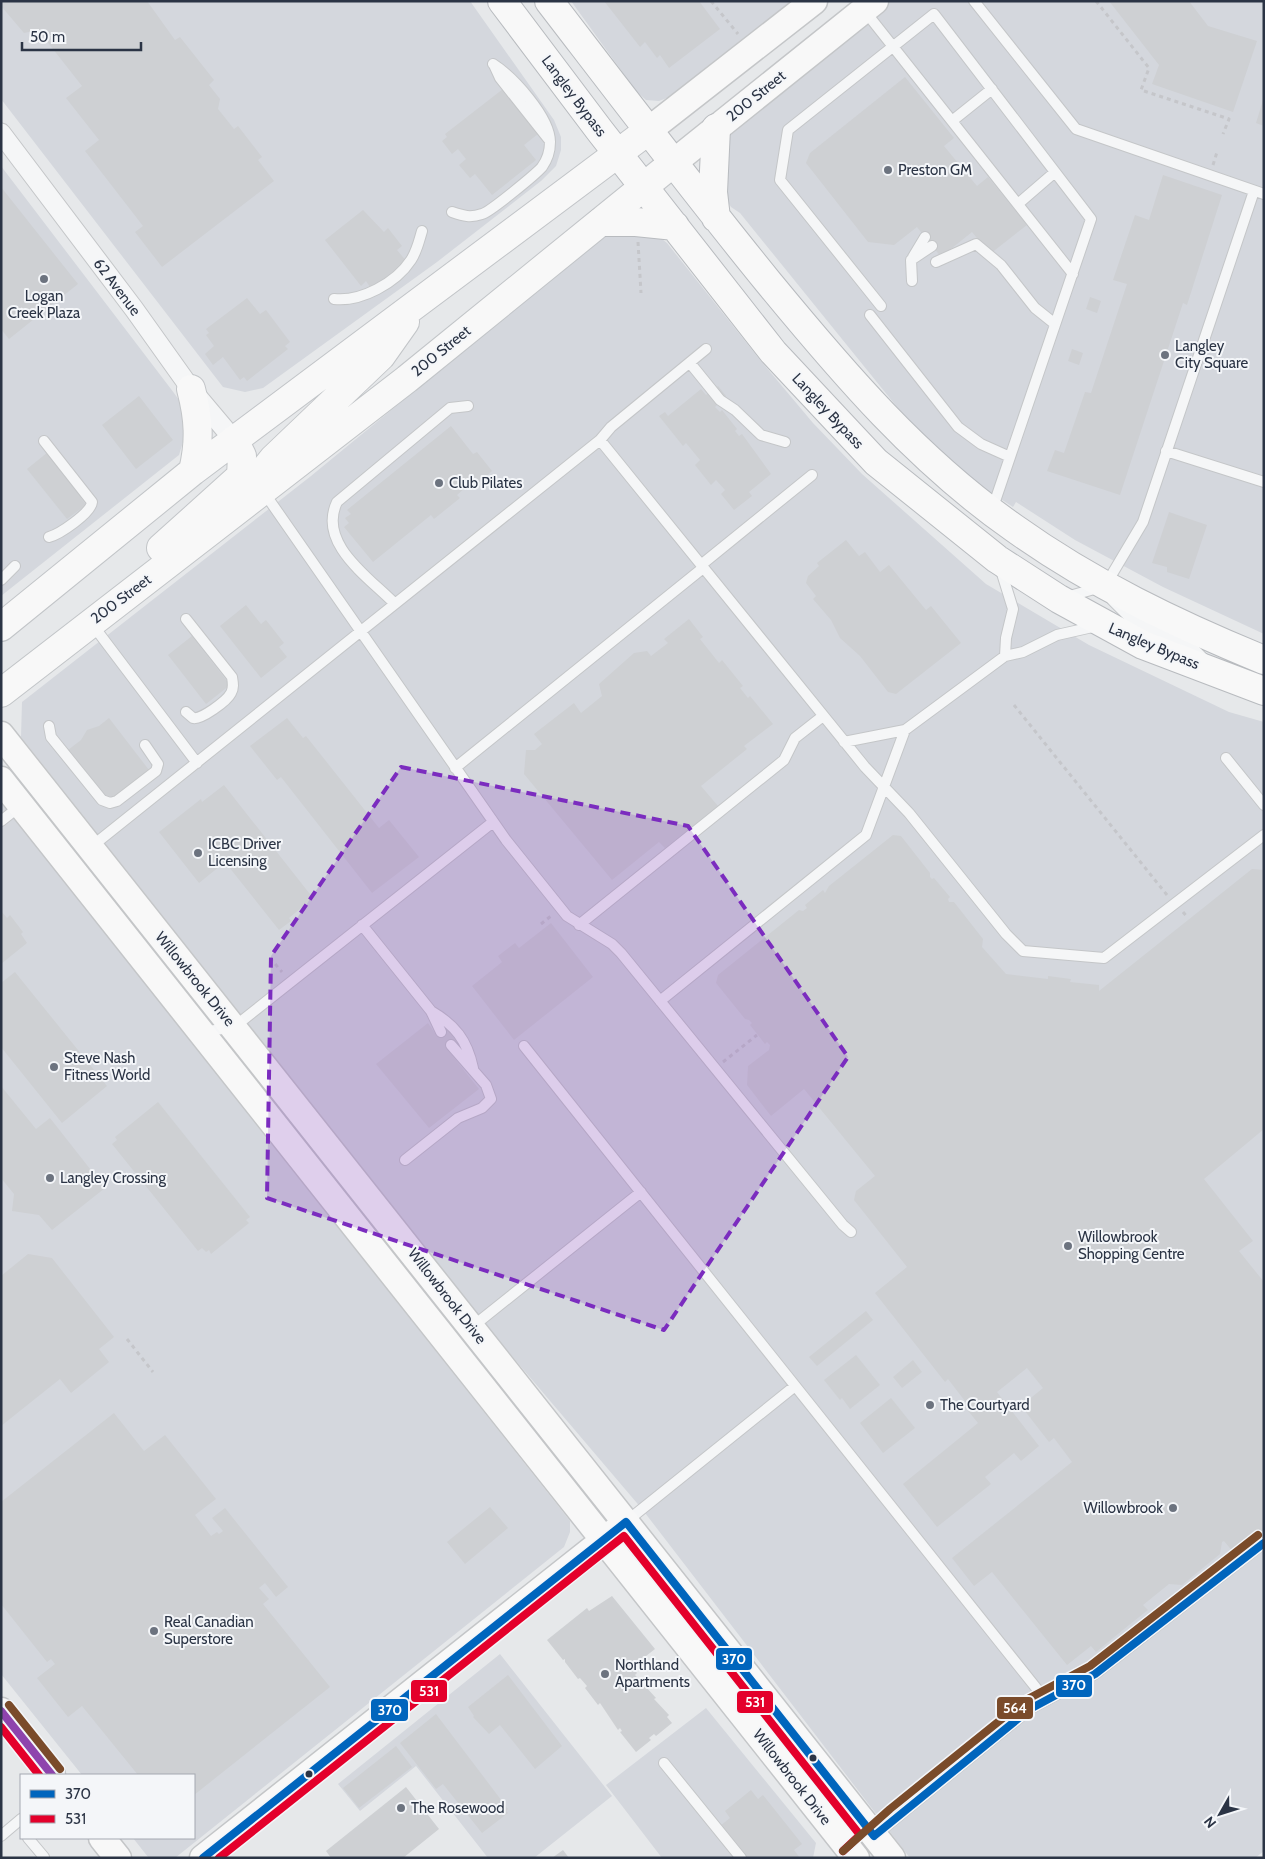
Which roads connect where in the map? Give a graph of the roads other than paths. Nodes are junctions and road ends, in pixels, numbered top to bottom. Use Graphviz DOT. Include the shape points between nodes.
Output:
graph roads {
  1 [pos="502,1"];
  2 [pos="549,1"];
  3 [pos="814,1"];
  4 [pos="974,1"];
  5 [pos="869,6"];
  6 [pos="893,47"];
  7 [pos="493,64"];
  8 [pos="992,89"];
  9 [pos="952,121"];
  10 [pos="716,128"];
  11 [pos="649,130"];
  12 [pos="1,134"];
  13 [pos="618,154"];
  14 [pos="673,163"];
  15 [pos="1055,172"];
  16 [pos="644,186"];
  17 [pos="1259,192"];
  18 [pos="1018,204"];
  19 [pos="452,212"];
  20 [pos="716,218"];
  21 [pos="601,222"];
  22 [pos="675,226"];
  23 [pos="422,231"];
  24 [pos="925,237"];
  25 [pos="932,246"];
  26 [pos="911,260"];
  27 [pos="936,262"];
  28 [pos="1073,274"];
  29 [pos="912,281"];
  30 [pos="334,299"];
  31 [pos="421,300"];
  32 [pos="881,306"];
  33 [pos="870,315"];
  34 [pos="1055,324"];
  35 [pos="706,349"];
  36 [pos="690,363"];
  37 [pos="191,389"];
  38 [pos="468,406"];
  39 [pos="234,440"];
  40 [pos="600,440"];
  41 [pos="44,441"];
  42 [pos="785,442"];
  43 [pos="1166,451"];
  44 [pos="1010,457"];
  45 [pos="193,471"];
  46 [pos="812,475"];
  47 [pos="1264,482"];
  48 [pos="263,491"];
  49 [pos="992,511"];
  50 [pos="49,538"];
  51 [pos="997,559"];
  52 [pos="15,566"];
  53 [pos="702,566"];
  54 [pos="1,580"];
  55 [pos="1105,586"];
  56 [pos="1059,598"];
  57 [pos="395,604"];
  58 [pos="186,619"];
  59 [pos="90,622"];
  60 [pos="1103,624"];
  61 [pos="1,627"];
  62 [pos="361,632"];
  63 [pos="1005,656"];
  64 [pos="1264,660"];
  65 [pos="1217,672"];
  66 [pos="1264,691"];
  67 [pos="1,693"];
  68 [pos="186,712"];
  69 [pos="823,716"];
  70 [pos="49,726"];
  71 [pos="905,730"];
  72 [pos="1,735"];
  73 [pos="844,742"];
  74 [pos="145,745"];
  75 [pos="1226,758"];
  76 [pos="197,763"];
  77 [pos="455,768"];
  78 [pos="1,780"];
  79 [pos="884,788"];
  80 [pos="22,805"];
  81 [pos="1264,805"];
  82 [pos="1,821"];
  83 [pos="493,822"];
  84 [pos="1264,835"];
  85 [pos="90,848"];
  86 [pos="362,925"];
  87 [pos="578,925"];
  88 [pos="660,1001"];
  89 [pos="431,1011"];
  90 [pos="234,1027"];
  91 [pos="202,1032"];
  92 [pos="441,1032"];
  93 [pos="451,1045"];
  94 [pos="524,1046"];
  95 [pos="473,1068"];
  96 [pos="405,1160"];
  97 [pos="641,1192"];
  98 [pos="851,1232"];
  99 [pos="461,1335"];
  100 [pos="795,1386"];
  101 [pos="626,1522"];
  102 [pos="604,1540"];
  103 [pos="1264,1543"];
  104 [pos="1045,1699"];
  105 [pos="1,1711"];
  106 [pos="664,1763"];
  107 [pos="51,1774"];
  108 [pos="19,1824"];
  109 [pos="1,1836"];
  110 [pos="874,1836"];
  111 [pos="29,1839"];
  112 [pos="103,1839"];
  113 [pos="44,1857"];
  114 [pos="853,1857"];
  115 [pos="118,1858"];
  116 [pos="203,1858"];
  117 [pos="741,1858"];
  118 [pos="892,1858"];
  1 -- 13 [label="main road, Langley Bypass"];
  2 -- 11 [label="main road, Langley Bypass"];
  3 -- 11 [label="main road"];
  4 -- 17 [label="lane" via="1076,129"];
  5 -- 6 [label="lane"];
  5 -- 10 [label="main road, 200 Street"];
  6 -- 8 [label="lane" via="934,14"];
  6 -- 9 [label="lane"];
  6 -- 32 [label="lane" via="788,130 780,180"];
  7 -- 19 [label="lane" via="507,73 548,124 548,155 542,167 484,214 467,218"];
  8 -- 9 [label="lane"];
  8 -- 15 [label="lane"];
  9 -- 18 [label="lane" via="1001,188"];
  10 -- 14 [label="main road, 200 Street"];
  10 -- 20 [label="main road" via="713,192"];
  11 -- 13 [label="main road"];
  11 -- 14 [label="main road, Langley Bypass"];
  12 -- 37 [label="street, 62 Avenue"];
  13 -- 16 [label="main road, Langley Bypass"];
  13 -- 31 [label="main road"];
  14 -- 16 [label="main road, 200 Street"];
  14 -- 20 [label="main road, Langley Bypass"];
  15 -- 18 [label="lane"];
  15 -- 28 [label="lane" via="1091,219"];
  16 -- 21 [label="main road, 200 Street"];
  16 -- 22 [label="main road, Langley Bypass"];
  17 -- 43 [label="lane"];
  18 -- 28 [label="lane"];
  20 -- 49 [label="main road, Langley Bypass" via="854,384 902,434 960,487"];
  21 -- 22 [label="main road"];
  21 -- 48 [label="main road, 200 Street"];
  22 -- 51 [label="main road, Langley Bypass" via="773,352 876,462"];
  23 -- 30 [label="lane" via="417,249 407,265 377,290 352,300"];
  24 -- 26 [label="lane"];
  25 -- 26 [label="lane"];
  26 -- 29 [label="lane"];
  27 -- 34 [label="lane" via="976,244 1001,265 1035,308"];
  28 -- 34 [label="lane"];
  31 -- 39 [label="main road"];
  31 -- 48 [label="main road" via="381,356 274,459 266,469"];
  33 -- 44 [label="lane" via="958,427 981,444"];
  34 -- 44 [label="lane"];
  35 -- 36 [label="lane"];
  36 -- 40 [label="lane" via="611,427"];
  36 -- 42 [label="lane" via="720,400 761,435"];
  37 -- 39 [label="street, 62 Avenue"];
  37 -- 45 [label="main road" via="199,427"];
  38 -- 57 [label="lane" via="450,408 337,502 331,514 337,542 364,576"];
  39 -- 45 [label="main road"];
  39 -- 59 [label="main road" via="242,456 241,476 156,552"];
  40 -- 53 [label="lane"];
  40 -- 57 [label="lane"];
  41 -- 50 [label="lane" via="92,502 90,509"];
  43 -- 47 [label="lane"];
  43 -- 55 [label="lane" via="1143,522"];
  44 -- 49 [label="lane"];
  45 -- 61 [label="main road"];
  46 -- 53 [label="lane"];
  48 -- 59 [label="main road, 200 Street"];
  48 -- 62 [label="lane"];
  49 -- 55 [label="main road, Langley Bypass"];
  51 -- 56 [label="main road, Langley Bypass"];
  51 -- 63 [label="lane" via="1013,609"];
  52 -- 54 [label="lane"];
  53 -- 69 [label="lane"];
  53 -- 77 [label="lane"];
  55 -- 56 [label="lane"];
  55 -- 64 [label="main road, Langley Bypass"];
  55 -- 65 [label="lane" via="1111,599 1131,619 1195,650"];
  56 -- 60 [label="main road, Langley Bypass"];
  57 -- 62 [label="lane"];
  58 -- 68 [label="lane" via="232,677 233,686 230,694 202,717 193,718"];
  59 -- 67 [label="main road, 200 Street"];
  59 -- 76 [label="lane"];
  60 -- 63 [label="lane" via="1057,635 1023,652"];
  60 -- 65 [label="main road, Langley Bypass" via="1142,645"];
  62 -- 76 [label="lane"];
  62 -- 77 [label="lane"];
  63 -- 71 [label="lane"];
  65 -- 66 [label="main road, Langley Bypass"];
  69 -- 73 [label="lane"];
  69 -- 87 [label="lane" via="795,738 784,760"];
  70 -- 74 [label="lane" via="51,737 102,800 110,803 156,770 158,764"];
  71 -- 73 [label="lane"];
  71 -- 79 [label="lane"];
  72 -- 85 [label="main road, Willowbrook Drive"];
  73 -- 79 [label="lane"];
  75 -- 81 [label="lane"];
  76 -- 85 [label="lane"];
  77 -- 83 [label="lane"];
  78 -- 80 [label="main road, Willowbrook Drive"];
  79 -- 84 [label="lane" via="909,812 1023,951 1104,958"];
  79 -- 88 [label="lane" via="866,835"];
  80 -- 82 [label="lane"];
  80 -- 91 [label="main road, Willowbrook Drive"];
  83 -- 86 [label="lane"];
  83 -- 87 [label="lane" via="557,906"];
  85 -- 90 [label="main road, Willowbrook Drive"];
  86 -- 89 [label="lane"];
  86 -- 90 [label="lane"];
  87 -- 88 [label="lane" via="612,944"];
  88 -- 98 [label="lane"];
  89 -- 92 [label="lane"];
  89 -- 95 [label="lane" via="448,1021 468,1047"];
  90 -- 91 [label="lane"];
  90 -- 99 [label="main road, Willowbrook Drive"];
  91 -- 99 [label="main road, Willowbrook Drive"];
  93 -- 95 [label="lane"];
  94 -- 97 [label="lane"];
  95 -- 96 [label="lane" via="490,1092 488,1104 458,1118"];
  97 -- 99 [label="lane"];
  97 -- 100 [label="lane"];
  99 -- 101 [label="main road, Willowbrook Drive"];
  99 -- 102 [label="main road, Willowbrook Drive"];
  100 -- 101 [label="lane"];
  100 -- 104 [label="lane"];
  101 -- 102 [label="main road"];
  101 -- 110 [label="main road, Willowbrook Drive"];
  102 -- 114 [label="main road, Willowbrook Drive"];
  102 -- 116 [label="main road"];
  103 -- 104 [label="lane" via="1095,1674"];
  104 -- 110 [label="lane"];
  105 -- 107 [label="main road"];
  106 -- 117 [label="lane"];
  108 -- 109 [label="lane"];
  110 -- 114 [label="main road"];
  110 -- 118 [label="main road, Willowbrook Drive"];
  111 -- 113 [label="lane"];
  112 -- 115 [label="main road"];
}
